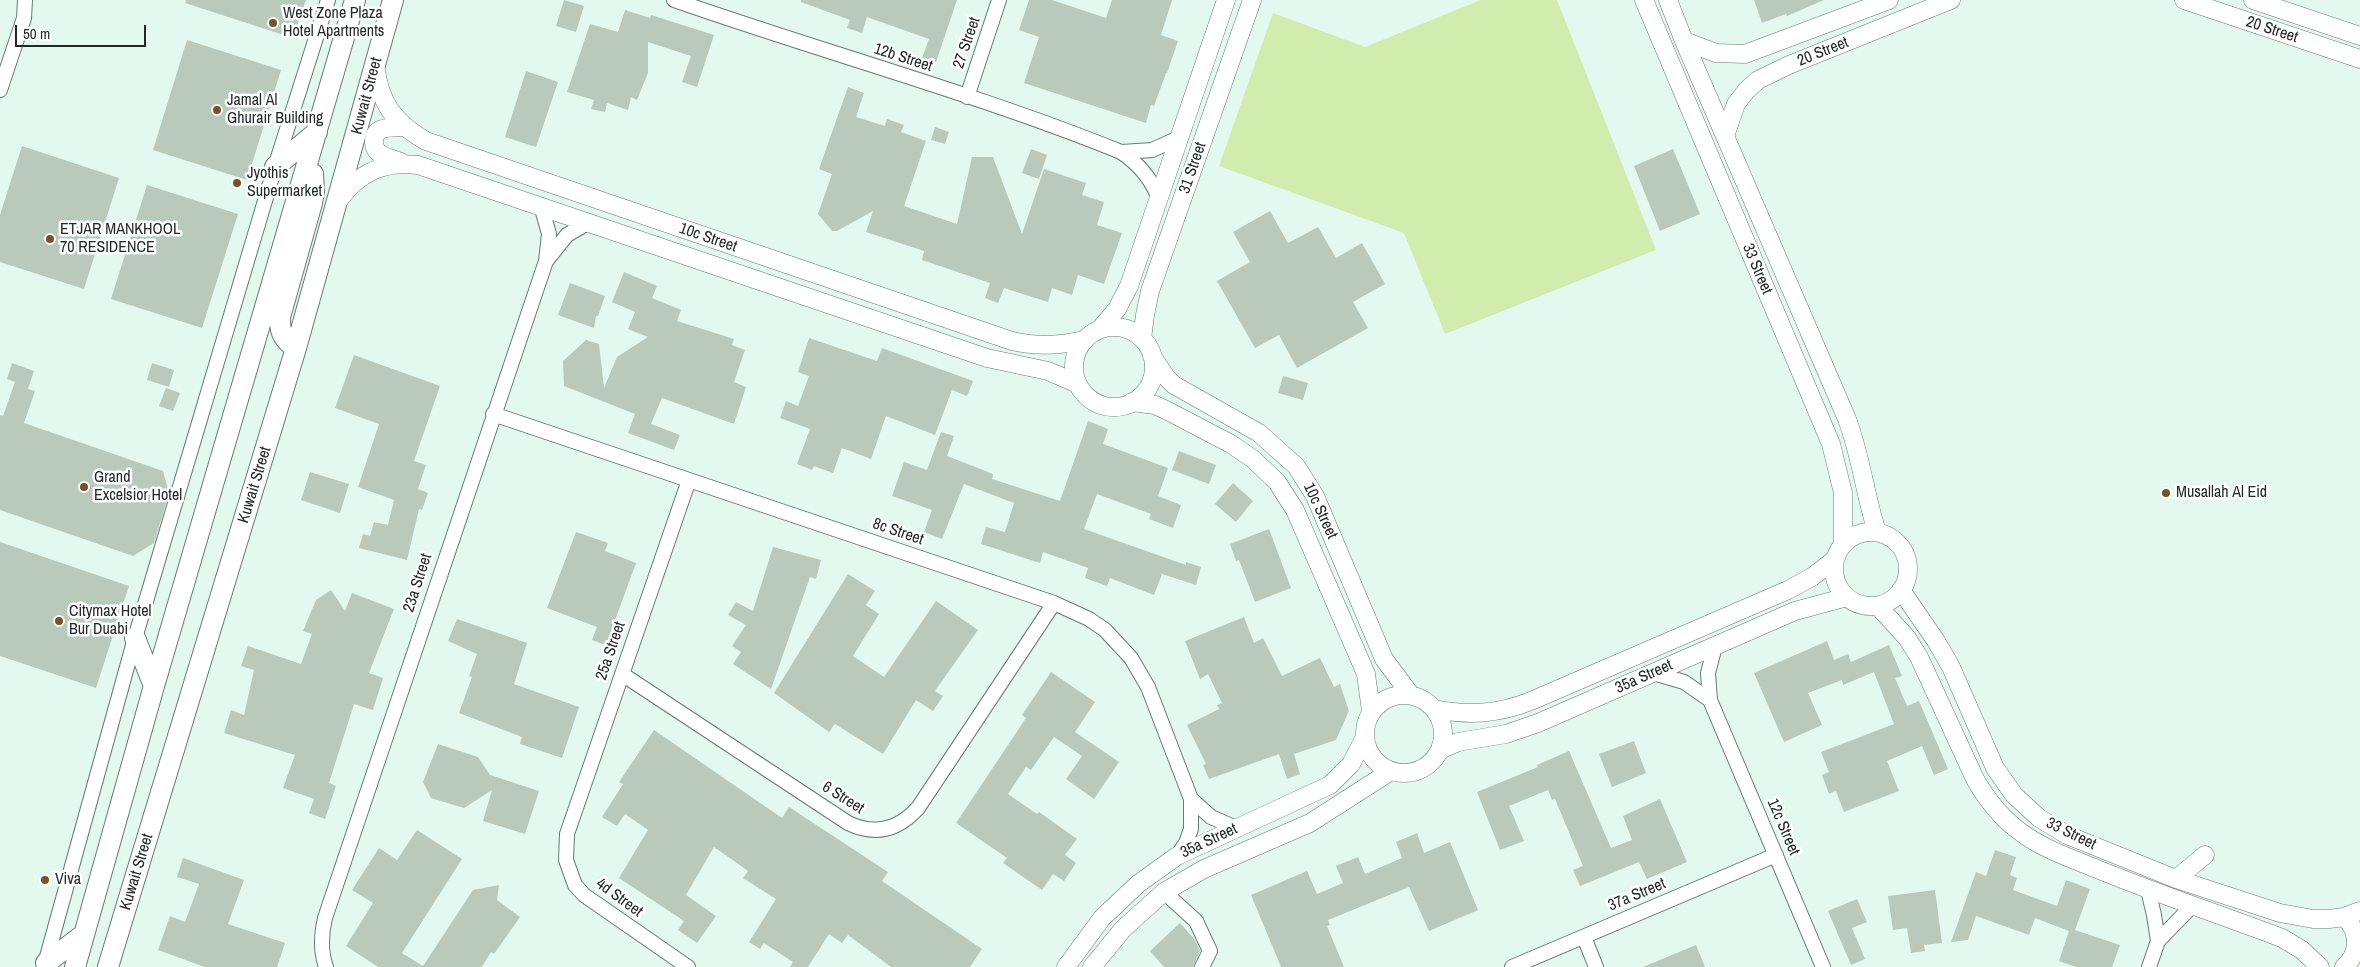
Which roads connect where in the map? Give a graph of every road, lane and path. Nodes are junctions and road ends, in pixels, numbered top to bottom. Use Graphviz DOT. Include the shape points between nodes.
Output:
graph roads {
  1 [pos="25,0"];
  2 [pos="328,0"];
  3 [pos="355,0"];
  4 [pos="393,0"];
  5 [pos="674,0"];
  6 [pos="1000,0"];
  7 [pos="1226,0"];
  8 [pos="1252,0"];
  9 [pos="1644,0"];
  10 [pos="1668,0"];
  11 [pos="1888,0"];
  12 [pos="1951,0"];
  13 [pos="2184,0"];
  14 [pos="2253,0"];
  15 [pos="1869,4"];
  16 [pos="2360,36"];
  17 [pos="1684,41"];
  18 [pos="2360,59"];
  19 [pos="375,65"];
  20 [pos="0,90"];
  21 [pos="967,97"];
  22 [pos="404,127"];
  23 [pos="317,132"];
  24 [pos="1724,136"];
  25 [pos="1179,138"];
  26 [pos="1121,152"];
  27 [pos="310,160"];
  28 [pos="403,163"];
  29 [pos="275,167"];
  30 [pos="1158,196"];
  31 [pos="339,200"];
  32 [pos="541,205"];
  33 [pos="589,222"];
  34 [pos="546,261"];
  35 [pos="1100,329"];
  36 [pos="1142,339"];
  37 [pos="1084,340"];
  38 [pos="296,348"];
  39 [pos="1152,356"];
  40 [pos="1078,384"];
  41 [pos="1132,402"];
  42 [pos="494,414"];
  43 [pos="689,480"];
  44 [pos="1877,532"];
  45 [pos="1843,544"];
  46 [pos="1834,560"];
  47 [pos="1901,590"];
  48 [pos="1847,598"];
  49 [pos="1054,603"];
  50 [pos="1878,606"];
  51 [pos="135,638"];
  52 [pos="1715,646"];
  53 [pos="1653,673"];
  54 [pos="622,674"];
  55 [pos="154,686"];
  56 [pos="1410,694"];
  57 [pos="1710,700"];
  58 [pos="1434,709"];
  59 [pos="1371,712"];
  60 [pos="1364,737"];
  61 [pos="1440,750"];
  62 [pos="1391,771"];
  63 [pos="1191,799"];
  64 [pos="1236,828"];
  65 [pos="567,834"];
  66 [pos="1776,855"];
  67 [pos="2205,855"];
  68 [pos="1178,856"];
  69 [pos="2176,879"];
  70 [pos="2148,890"];
  71 [pos="1164,892"];
  72 [pos="2193,905"];
  73 [pos="2352,914"];
  74 [pos="83,935"];
  75 [pos="1584,937"];
  76 [pos="2158,941"];
  77 [pos="45,965"];
  78 [pos="75,967"];
  79 [pos="108,967"];
  80 [pos="326,967"];
  81 [pos="688,967"];
  82 [pos="1066,967"];
  83 [pos="1092,967"];
  84 [pos="1202,967"];
  85 [pos="1512,967"];
  86 [pos="1596,967"];
  87 [pos="1823,967"];
  88 [pos="2149,967"];
  89 [pos="2320,967"];
  90 [pos="2344,967"];
  1 -- 20 [label="street" via="24,18"];
  2 -- 29 [label="street"];
  3 -- 23 [label="main road"];
  4 -- 19 [label="main road, Kuwait Street"];
  5 -- 21 [label="street, 12b Street"];
  6 -- 21 [label="street, 27 Street"];
  7 -- 25 [label="street, 31 Street"];
  8 -- 36 [label="street, 31 Street" via="1150,291"];
  9 -- 45 [label="street, 33 Street" via="1830,444 1843,493"];
  10 -- 17 [label="street, 33 Street"];
  11 -- 15 [label="street, 20 Street"];
  12 -- 24 [label="street, 20 Street" via="1758,80 1736,104"];
  13 -- 18 [label="street, 20 Street"];
  14 -- 16 [label="street, 20 Street"];
  15 -- 17 [label="street, 20 Street" via="1745,54 1716,53"];
  17 -- 24 [label="street, 33 Street"];
  19 -- 22 [label="street, 10c Street" via="384,102"];
  19 -- 31 [label="main road, Kuwait Street"];
  21 -- 26 [label="street, 12b Street"];
  22 -- 28 [label="street" via="383,128 374,140 379,153"];
  22 -- 37 [label="street, 10c Street" via="426,141 1012,341 1040,346"];
  23 -- 27 [label="main road"];
  23 -- 29 [label="main road"];
  24 -- 44 [label="street, 33 Street" via="1847,419"];
  25 -- 26 [label="street, 12b Street" via="1152,150"];
  25 -- 30 [label="street, 31 Street"];
  26 -- 30 [label="street, 12b Street" via="1140,166"];
  27 -- 38 [label="main road" via="314,192 279,325 284,339"];
  27 -- 55 [label="main road"];
  28 -- 31 [label="street, 10c Street" via="380,167 360,177"];
  28 -- 32 [label="street, 10c Street"];
  29 -- 51 [label="street"];
  30 -- 35 [label="street, 31 Street" via="1124,298"];
  31 -- 38 [label="main road, Kuwait Street"];
  32 -- 33 [label="street, 10c Street"];
  32 -- 34 [label="street, 23a Street" via="549,234"];
  33 -- 34 [label="street, 23a Street" via="567,235"];
  33 -- 40 [label="street, 10c Street" via="987,358 1048,371"];
  34 -- 42 [label="street, 23a Street"];
  35 -- 36 [label="street" via="1123,328"];
  35 -- 37 [label="street"];
  36 -- 39 [label="street"];
  37 -- 40 [label="street" via="1074,361"];
  38 -- 79 [label="main road, Kuwait Street"];
  39 -- 41 [label="street" via="1154,367 1148,387"];
  39 -- 56 [label="street, 10c Street" via="1174,386 1259,433 1296,466 1315,496 1384,659"];
  40 -- 41 [label="street" via="1084,393 1102,404 1112,406"];
  41 -- 59 [label="street, 10c Street" via="1166,410 1231,444 1253,458 1277,482 1295,510 1366,674"];
  42 -- 43 [label="street, 8c Street"];
  42 -- 80 [label="street, 23a Street" via="325,918 321,950"];
  43 -- 49 [label="street, 8c Street"];
  43 -- 54 [label="street, 25a Street"];
  44 -- 45 [label="street" via="1859,533"];
  44 -- 47 [label="street" via="1894,540 1906,554 1908,573"];
  45 -- 46 [label="street"];
  46 -- 48 [label="street" via="1837,584"];
  46 -- 58 [label="street, 35a Street" via="1788,590 1531,702 1484,713"];
  47 -- 50 [label="street"];
  47 -- 69 [label="street, 33 Street" via="1947,661 1995,768 2014,795 2039,818 2067,835"];
  48 -- 50 [label="street" via="1862,605"];
  48 -- 52 [label="street, 35a Street" via="1796,611"];
  49 -- 54 [label="street, 6 Street" via="918,808 898,826 886,830 860,829 848,823"];
  49 -- 63 [label="street, 8c Street" via="1105,630 1131,658 1148,687"];
  50 -- 70 [label="street, 33 Street" via="1894,621 1919,657 1975,779 2008,821 2021,833 2052,851"];
  51 -- 55 [label="main road"];
  51 -- 77 [label="street"];
  52 -- 53 [label="street, 35a Street"];
  52 -- 57 [label="street, 12c Street" via="1708,673"];
  53 -- 57 [label="street" via="1684,682"];
  53 -- 61 [label="street, 35a Street" via="1533,725 1506,734 1458,742"];
  54 -- 65 [label="street, 25a Street"];
  55 -- 74 [label="main road"];
  56 -- 58 [label="street" via="1428,702"];
  56 -- 59 [label="street" via="1388,697"];
  57 -- 66 [label="street, 12c Street"];
  58 -- 61 [label="street" via="1443,729"];
  59 -- 60 [label="street"];
  60 -- 62 [label="street" via="1370,754"];
  60 -- 64 [label="street, 35a Street" via="1351,764 1330,786"];
  61 -- 62 [label="street" via="1420,770"];
  62 -- 71 [label="street, 35a Street" via="1310,823 1204,869"];
  63 -- 64 [label="street, 8c Street" via="1211,818"];
  63 -- 68 [label="street, 8c Street" via="1191,829"];
  64 -- 68 [label="street, 35a Street"];
  65 -- 81 [label="street, 4d Street" via="566,860 584,895"];
  66 -- 75 [label="street, 37a Street"];
  66 -- 87 [label="street, 12c Street"];
  67 -- 69 [label="street"];
  68 -- 82 [label="street, 35a Street" via="1119,900"];
  69 -- 73 [label="street, 33 Street" via="2297,917 2313,919"];
  70 -- 72 [label="street, 33 Street"];
  70 -- 76 [label="street"];
  71 -- 83 [label="street, 35a Street" via="1123,929"];
  71 -- 84 [label="street" via="1199,926 1210,951"];
  72 -- 76 [label="street"];
  72 -- 89 [label="street, 33 Street" via="2282,938 2302,950"];
  73 -- 90 [label="street" via="2357,945 2352,960"];
  74 -- 77 [label="main road"];
  74 -- 78 [label="main road"];
  75 -- 85 [label="street, 37a Street"];
  75 -- 86 [label="street"];
  76 -- 88 [label="street"];
}
